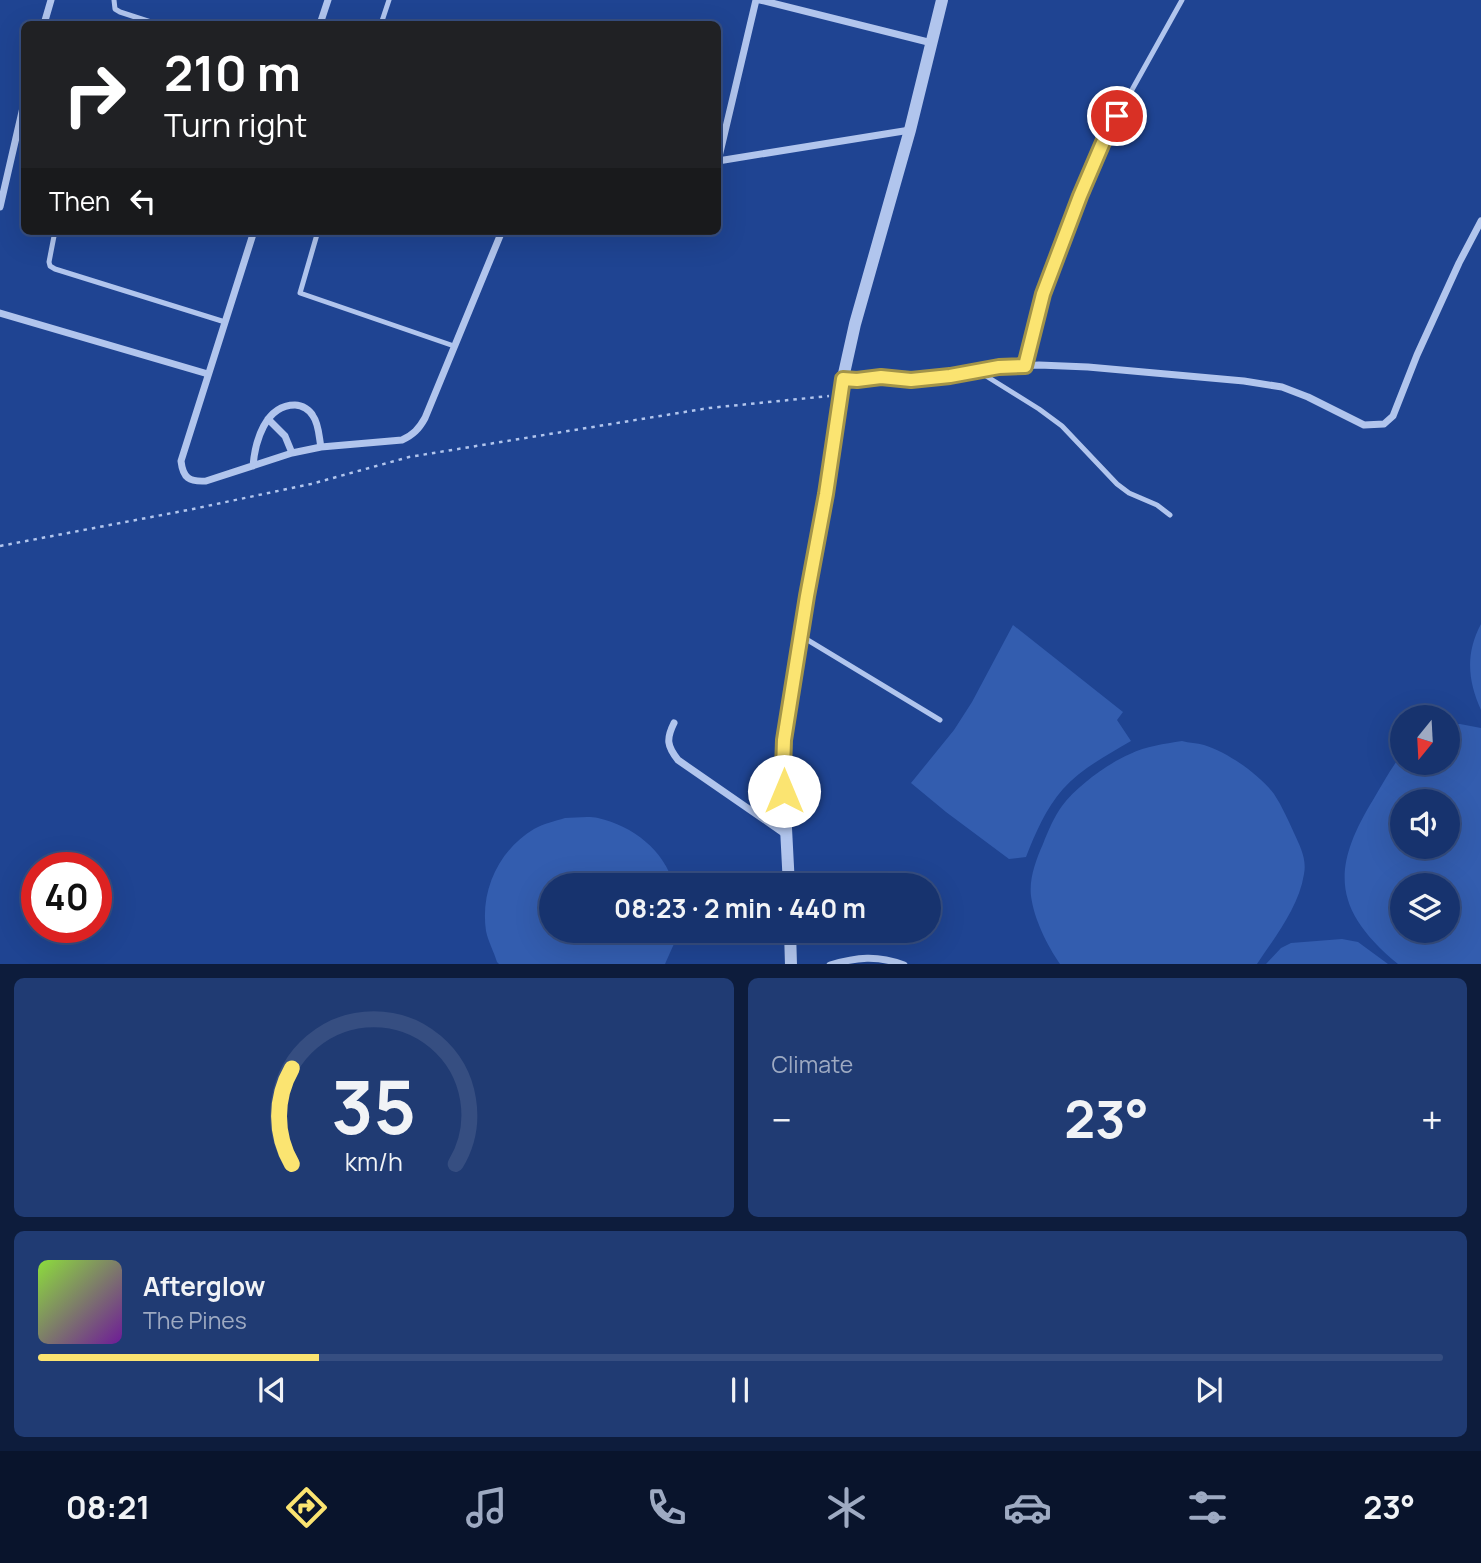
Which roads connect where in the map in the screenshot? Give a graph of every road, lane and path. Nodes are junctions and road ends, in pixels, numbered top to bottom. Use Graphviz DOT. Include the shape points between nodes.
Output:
graph roads {
  1 [pos="51,0"];
  2 [pos="114,0"];
  3 [pos="328,0"];
  4 [pos="389,0"];
  5 [pos="758,0"];
  6 [pos="942,0"];
  7 [pos="1182,0"];
  8 [pos="45,21"];
  9 [pos="148,21"];
  10 [pos="321,21"];
  11 [pos="382,21"];
  12 [pos="932,43"];
  13 [pos="21,116"];
  14 [pos="910,130"];
  15 [pos="721,149"];
  16 [pos="721,161"];
  17 [pos="0,207"];
  18 [pos="1481,222"];
  19 [pos="54,235"];
  20 [pos="253,235"];
  21 [pos="317,235"];
  22 [pos="500,235"];
  23 [pos="0,313"];
  24 [pos="225,322"];
  25 [pos="454,346"];
  26 [pos="1025,366"];
  27 [pos="978,371"];
  28 [pos="208,374"];
  29 [pos="843,379"];
  30 [pos="840,395"];
  31 [pos="268,419"];
  32 [pos="321,447"];
  33 [pos="292,453"];
  34 [pos="253,466"];
  35 [pos="1170,515"];
  36 [pos="0,546"];
  37 [pos="801,636"];
  38 [pos="940,720"];
  39 [pos="674,723"];
  40 [pos="786,834"];
  41 [pos="788,873"];
  42 [pos="791,943"];
  43 [pos="792,964"];
  44 [pos="830,964"];
  45 [pos="904,964"];
  1 -- 8 [label="street"];
  2 -- 9 [label="lane" via="115,9"];
  3 -- 10 [label="street"];
  4 -- 11 [label="lane"];
  5 -- 12 [label="street"];
  5 -- 15 [label="street"];
  6 -- 12 [label="street"];
  7 -- 26 [label="lane" via="1104,140 1043,294"];
  12 -- 14 [label="street"];
  13 -- 17 [label="street"];
  14 -- 16 [label="street"];
  14 -- 29 [label="street"];
  18 -- 26 [label="street" via="1393,416 1384,424 1364,425 1282,387 1088,367"];
  19 -- 24 [label="lane" via="48,262 55,269"];
  20 -- 24 [label="street"];
  21 -- 25 [label="lane" via="300,293"];
  22 -- 25 [label="street"];
  23 -- 28 [label="street"];
  24 -- 28 [label="street"];
  25 -- 32 [label="street" via="425,418 412,435 402,440"];
  26 -- 27 [label="street"];
  27 -- 29 [label="street" via="911,380"];
  27 -- 35 [label="lane" via="1062,426 1116,484"];
  28 -- 34 [label="street" via="184,446 182,472 197,482"];
  29 -- 30 [label="street"];
  30 -- 36 [label="path" via="709,408 409,457 311,484"];
  30 -- 37 [label="street"];
  31 -- 32 [label="street" via="282,407 301,406 314,416"];
  31 -- 33 [label="street" via="285,436"];
  31 -- 34 [label="street" via="254,451"];
  32 -- 33 [label="street"];
  33 -- 34 [label="street"];
  37 -- 38 [label="lane"];
  37 -- 40 [label="street" via="784,740"];
  39 -- 40 [label="street" via="669,742 678,760"];
  40 -- 41 [label="street"];
  42 -- 43 [label="street"];
  44 -- 45 [label="street" via="863,957"];
}
